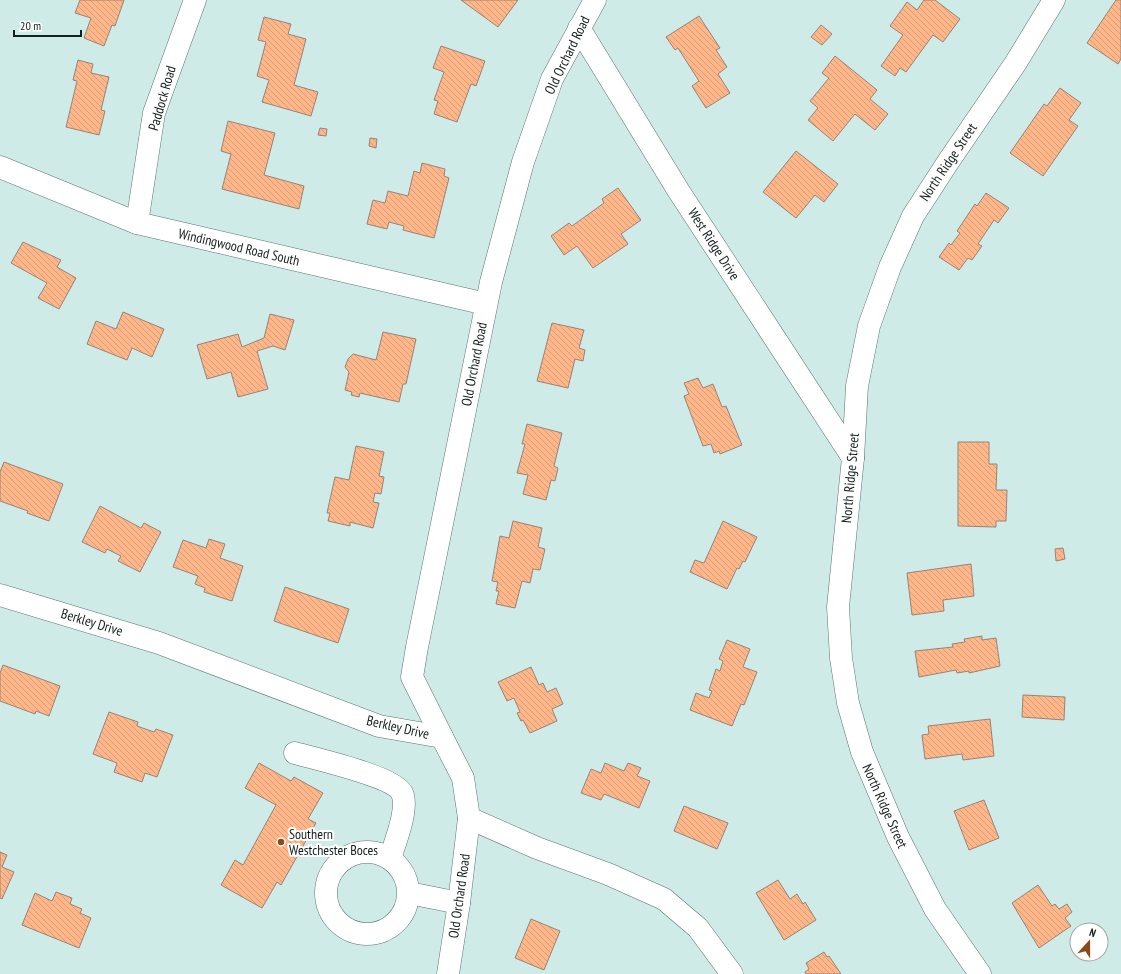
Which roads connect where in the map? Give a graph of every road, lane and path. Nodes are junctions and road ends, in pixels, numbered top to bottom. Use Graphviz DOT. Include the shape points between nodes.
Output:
graph roads {
  1 [pos="194,0"];
  2 [pos="595,0"];
  3 [pos="1054,0"];
  4 [pos="579,28"];
  5 [pos="0,167"];
  6 [pos="136,223"];
  7 [pos="486,304"];
  8 [pos="853,458"];
  9 [pos="0,595"];
  10 [pos="442,737"];
  11 [pos="295,752"];
  12 [pos="469,818"];
  13 [pos="390,858"];
  14 [pos="409,893"];
  15 [pos="459,903"];
  16 [pos="448,974"];
  17 [pos="732,974"];
  18 [pos="980,974"];
  1 -- 6 [label="street, Paddock Road" via="154,113"];
  2 -- 4 [label="street, Old Orchard Road"];
  3 -- 8 [label="street, North Ridge Street" via="1015,64 913,216 890,267 867,334 857,386"];
  4 -- 7 [label="street, Old Orchard Road" via="552,79 523,162"];
  4 -- 8 [label="street, West Ridge Drive" via="678,190"];
  5 -- 6 [label="street, Windingwood Road South"];
  6 -- 7 [label="street, Windingwood Road South"];
  7 -- 10 [label="street, Old Orchard Road" via="412,677"];
  8 -- 18 [label="street, North Ridge Street" via="838,607 841,658 848,703 862,752 898,837 934,909"];
  9 -- 10 [label="street, Berkley Drive" via="159,642 380,726"];
  10 -- 12 [label="street, Berkley Drive" via="463,778"];
  11 -- 13 [label="street" via="373,775 395,786 402,793 404,809"];
  12 -- 15 [label="street, Old Orchard Road"];
  12 -- 17 [label="street" via="536,848 608,874 664,900 698,928"];
  13 -- 14 [label="street" via="400,868"];
  13 -- 14 [label="street" via="378,852 364,851 339,862 326,886 330,912 339,923 350,930 363,934 377,933 400,919"];
  14 -- 15 [label="street"];
  15 -- 16 [label="street, Old Orchard Road"];
}
